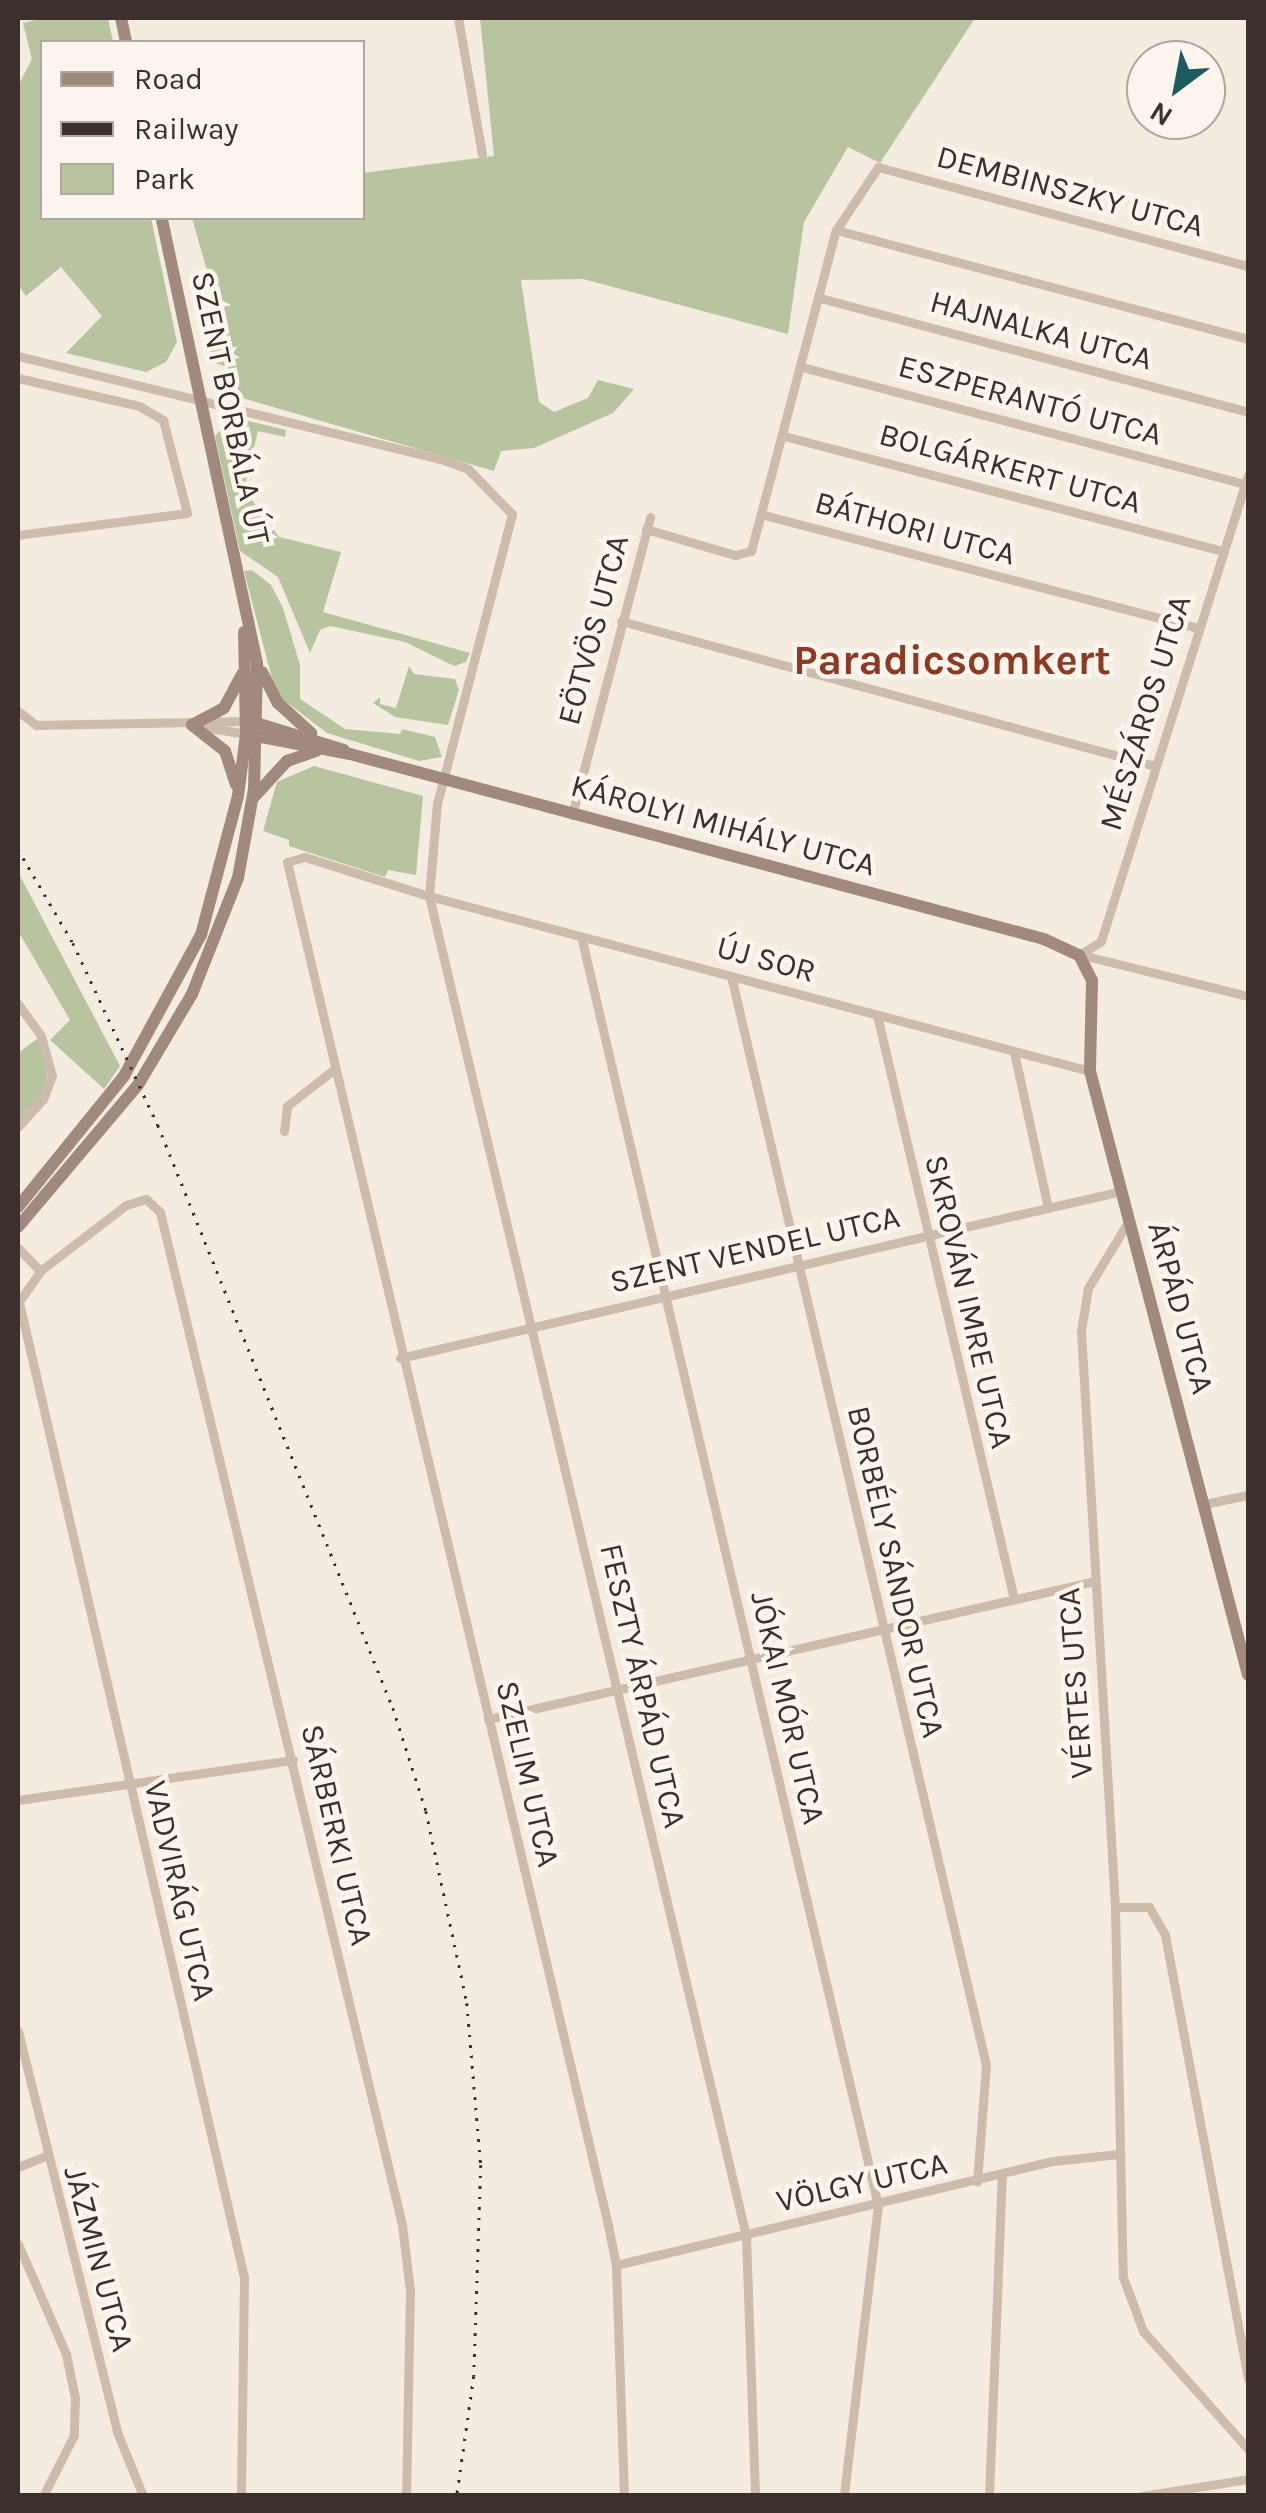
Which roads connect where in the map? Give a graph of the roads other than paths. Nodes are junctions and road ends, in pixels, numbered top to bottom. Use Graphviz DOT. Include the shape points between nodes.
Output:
graph roads {
  1 [pos="458,18"];
  2 [pos="482,154"];
  3 [pos="162,220"];
  4 [pos="836,230"];
  5 [pos="1248,266"];
  6 [pos="820,298"];
  7 [pos="1248,339"];
  8 [pos="18,356"];
  9 [pos="802,367"];
  10 [pos="18,378"];
  11 [pos="197,396"];
  12 [pos="1248,412"];
  13 [pos="784,436"];
  14 [pos="1247,480"];
  15 [pos="764,515"];
  16 [pos="650,517"];
  17 [pos="646,529"];
  18 [pos="18,535"];
  19 [pos="1223,551"];
  20 [pos="622,622"];
  21 [pos="1198,628"];
  22 [pos="251,665"];
  23 [pos="18,711"];
  24 [pos="192,725"];
  25 [pos="252,729"];
  26 [pos="320,744"];
  27 [pos="1155,766"];
  28 [pos="444,781"];
  29 [pos="245,798"];
  30 [pos="572,815"];
  31 [pos="287,862"];
  32 [pos="429,896"];
  33 [pos="582,936"];
  34 [pos="1079,955"];
  35 [pos="731,976"];
  36 [pos="1248,996"];
  37 [pos="18,1004"];
  38 [pos="877,1015"];
  39 [pos="1014,1052"];
  40 [pos="332,1072"];
  41 [pos="1090,1072"];
  42 [pos="18,1127"];
  43 [pos="284,1131"];
  44 [pos="1120,1191"];
  45 [pos="18,1206"];
  46 [pos="1048,1208"];
  47 [pos="1128,1222"];
  48 [pos="18,1228"];
  49 [pos="927,1236"];
  50 [pos="18,1248"];
  51 [pos="798,1266"];
  52 [pos="40,1271"];
  53 [pos="665,1296"];
  54 [pos="18,1302"];
  55 [pos="531,1328"];
  56 [pos="400,1358"];
  57 [pos="1248,1495"];
  58 [pos="1204,1504"];
  59 [pos="1094,1580"];
  60 [pos="1014,1599"];
  61 [pos="883,1629"];
  62 [pos="750,1659"];
  63 [pos="1248,1675"];
  64 [pos="618,1690"];
  65 [pos="488,1719"];
  66 [pos="293,1760"];
  67 [pos="128,1785"];
  68 [pos="18,1800"];
  69 [pos="1115,1907"];
  70 [pos="18,2032"];
  71 [pos="1119,2154"];
  72 [pos="45,2156"];
  73 [pos="18,2168"];
  74 [pos="1002,2176"];
  75 [pos="977,2182"];
  76 [pos="878,2205"];
  77 [pos="746,2236"];
  78 [pos="18,2244"];
  79 [pos="616,2265"];
  80 [pos="1248,2380"];
  81 [pos="1248,2449"];
  82 [pos="1248,2479"];
  83 [pos="44,2496"];
  84 [pos="143,2496"];
  85 [pos="241,2496"];
  86 [pos="406,2496"];
  87 [pos="624,2496"];
  88 [pos="755,2496"];
  89 [pos="844,2496"];
  90 [pos="989,2496"];
  91 [pos="1142,2496"];
  1 -- 2 [label="street"];
  3 -- 11 [label="street, SZENT BORBÁLA ÚT"];
  4 -- 5 [label="street, DEMBINSZKY UTCA" via="878,167"];
  4 -- 6 [label="street"];
  4 -- 7 [label="street"];
  6 -- 9 [label="street"];
  6 -- 12 [label="street, HAJNALKA UTCA"];
  8 -- 11 [label="street"];
  9 -- 13 [label="street"];
  9 -- 14 [label="street, ESZPERANTÓ UTCA"];
  10 -- 18 [label="street" via="139,406 162,420 187,513"];
  11 -- 22 [label="street, SZENT BORBÁLA ÚT"];
  11 -- 28 [label="street, FESZTY ÁRPÁD UTCA" via="454,464 512,514"];
  13 -- 15 [label="street"];
  13 -- 19 [label="street, BOLGÁRKERT UTCA"];
  14 -- 19 [label="street, MÉSZÁROS UTCA"];
  15 -- 17 [label="street, BÁTHORI UTCA" via="746,555"];
  15 -- 21 [label="street, BÁTHORI UTCA"];
  16 -- 17 [label="street, EÖTVÖS UTCA"];
  17 -- 20 [label="street, EÖTVÖS UTCA"];
  19 -- 21 [label="street, MÉSZÁROS UTCA"];
  20 -- 27 [label="street"];
  20 -- 30 [label="street, EÖTVÖS UTCA"];
  21 -- 27 [label="street, MÉSZÁROS UTCA"];
  22 -- 24 [label="street" via="224,708"];
  22 -- 25 [label="street, SZENT BORBÁLA ÚT"];
  22 -- 26 [label="street"];
  23 -- 24 [label="street" via="36,725"];
  24 -- 25 [label="street"];
  24 -- 29 [label="street" via="226,751"];
  25 -- 26 [label="street, KÁROLYI MIHÁLY UTCA"];
  25 -- 29 [label="street, SZENT BORBÁLA ÚT"];
  26 -- 28 [label="street, KÁROLYI MIHÁLY UTCA"];
  26 -- 29 [label="street" via="287,761"];
  27 -- 34 [label="street, MÉSZÁROS UTCA" via="1101,940"];
  28 -- 30 [label="street, KÁROLYI MIHÁLY UTCA"];
  28 -- 32 [label="street, FESZTY ÁRPÁD UTCA" via="433,822"];
  29 -- 45 [label="street" via="206,921 170,1000 124,1076"];
  29 -- 48 [label="street" via="238,878 192,994 138,1085"];
  30 -- 34 [label="street, KÁROLYI MIHÁLY UTCA" via="1044,939"];
  31 -- 32 [label="street, ÚJ SOR" via="305,857"];
  31 -- 40 [label="street, SZELIM UTCA"];
  32 -- 33 [label="street, ÚJ SOR"];
  32 -- 55 [label="street, FESZTY ÁRPÁD UTCA"];
  33 -- 35 [label="street, ÚJ SOR"];
  33 -- 53 [label="street, JÓKAI MÓR UTCA"];
  34 -- 36 [label="street"];
  34 -- 41 [label="street, ÁRPÁD UTCA" via="1092,981"];
  35 -- 38 [label="street, ÚJ SOR"];
  35 -- 51 [label="street, BORBÉLY SÁNDOR UTCA"];
  37 -- 42 [label="street" via="41,1036 52,1076 43,1099"];
  38 -- 39 [label="street, ÚJ SOR"];
  38 -- 49 [label="street, SKROVÁN IMRE UTCA"];
  39 -- 41 [label="street, ÚJ SOR"];
  39 -- 46 [label="street"];
  40 -- 43 [label="street" via="287,1106"];
  40 -- 56 [label="street, SZELIM UTCA"];
  41 -- 44 [label="street, ÁRPÁD UTCA"];
  44 -- 46 [label="street, SZENT VENDEL UTCA"];
  44 -- 47 [label="street, ÁRPÁD UTCA"];
  46 -- 49 [label="street, SZENT VENDEL UTCA"];
  47 -- 58 [label="street, ÁRPÁD UTCA"];
  47 -- 59 [label="street, VÉRTES UTCA" via="1099,1264 1082,1312"];
  49 -- 51 [label="street, SZENT VENDEL UTCA"];
  49 -- 60 [label="street, SKROVÁN IMRE UTCA"];
  50 -- 52 [label="street"];
  51 -- 53 [label="street, SZENT VENDEL UTCA"];
  51 -- 61 [label="street, BORBÉLY SÁNDOR UTCA"];
  52 -- 54 [label="street"];
  52 -- 66 [label="street, SÁRBERKI UTCA" via="126,1205 146,1199 160,1212"];
  53 -- 55 [label="street, SZENT VENDEL UTCA"];
  53 -- 62 [label="street, JÓKAI MÓR UTCA"];
  54 -- 67 [label="street, VADVIRÁG UTCA"];
  55 -- 56 [label="street, SZENT VENDEL UTCA"];
  55 -- 64 [label="street, FESZTY ÁRPÁD UTCA"];
  56 -- 65 [label="street, SZELIM UTCA"];
  57 -- 58 [label="street"];
  58 -- 63 [label="street, ÁRPÁD UTCA"];
  59 -- 60 [label="street"];
  59 -- 69 [label="street, VÉRTES UTCA"];
  60 -- 61 [label="street"];
  61 -- 62 [label="street"];
  61 -- 75 [label="street, BORBÉLY SÁNDOR UTCA" via="986,2065"];
  62 -- 64 [label="street"];
  62 -- 76 [label="street, JÓKAI MÓR UTCA"];
  64 -- 65 [label="street"];
  64 -- 77 [label="street, FESZTY ÁRPÁD UTCA"];
  65 -- 79 [label="street, SZELIM UTCA"];
  66 -- 67 [label="street"];
  66 -- 86 [label="street, SÁRBERKI UTCA" via="408,2260"];
  67 -- 68 [label="street"];
  67 -- 85 [label="street, VADVIRÁG UTCA" via="244,2277"];
  69 -- 71 [label="street, VÉRTES UTCA"];
  69 -- 80 [label="street" via="1150,1907 1164,1935"];
  70 -- 72 [label="street, JÁZMIN UTCA"];
  71 -- 74 [label="street, VÖLGY UTCA" via="1053,2161"];
  71 -- 81 [label="street, VÉRTES UTCA" via="1124,2278 1133,2316"];
  72 -- 73 [label="street"];
  72 -- 84 [label="street, JÁZMIN UTCA" via="117,2432"];
  74 -- 75 [label="street, VÖLGY UTCA"];
  74 -- 90 [label="street"];
  75 -- 76 [label="street, VÖLGY UTCA"];
  76 -- 77 [label="street, VÖLGY UTCA"];
  76 -- 89 [label="street, JÓKAI MÓR UTCA"];
  77 -- 79 [label="street, VÖLGY UTCA"];
  77 -- 88 [label="street, FESZTY ÁRPÁD UTCA"];
  78 -- 83 [label="street" via="66,2354 76,2398 74,2435"];
  79 -- 87 [label="street, SZELIM UTCA"];
  82 -- 91 [label="street"];
}
